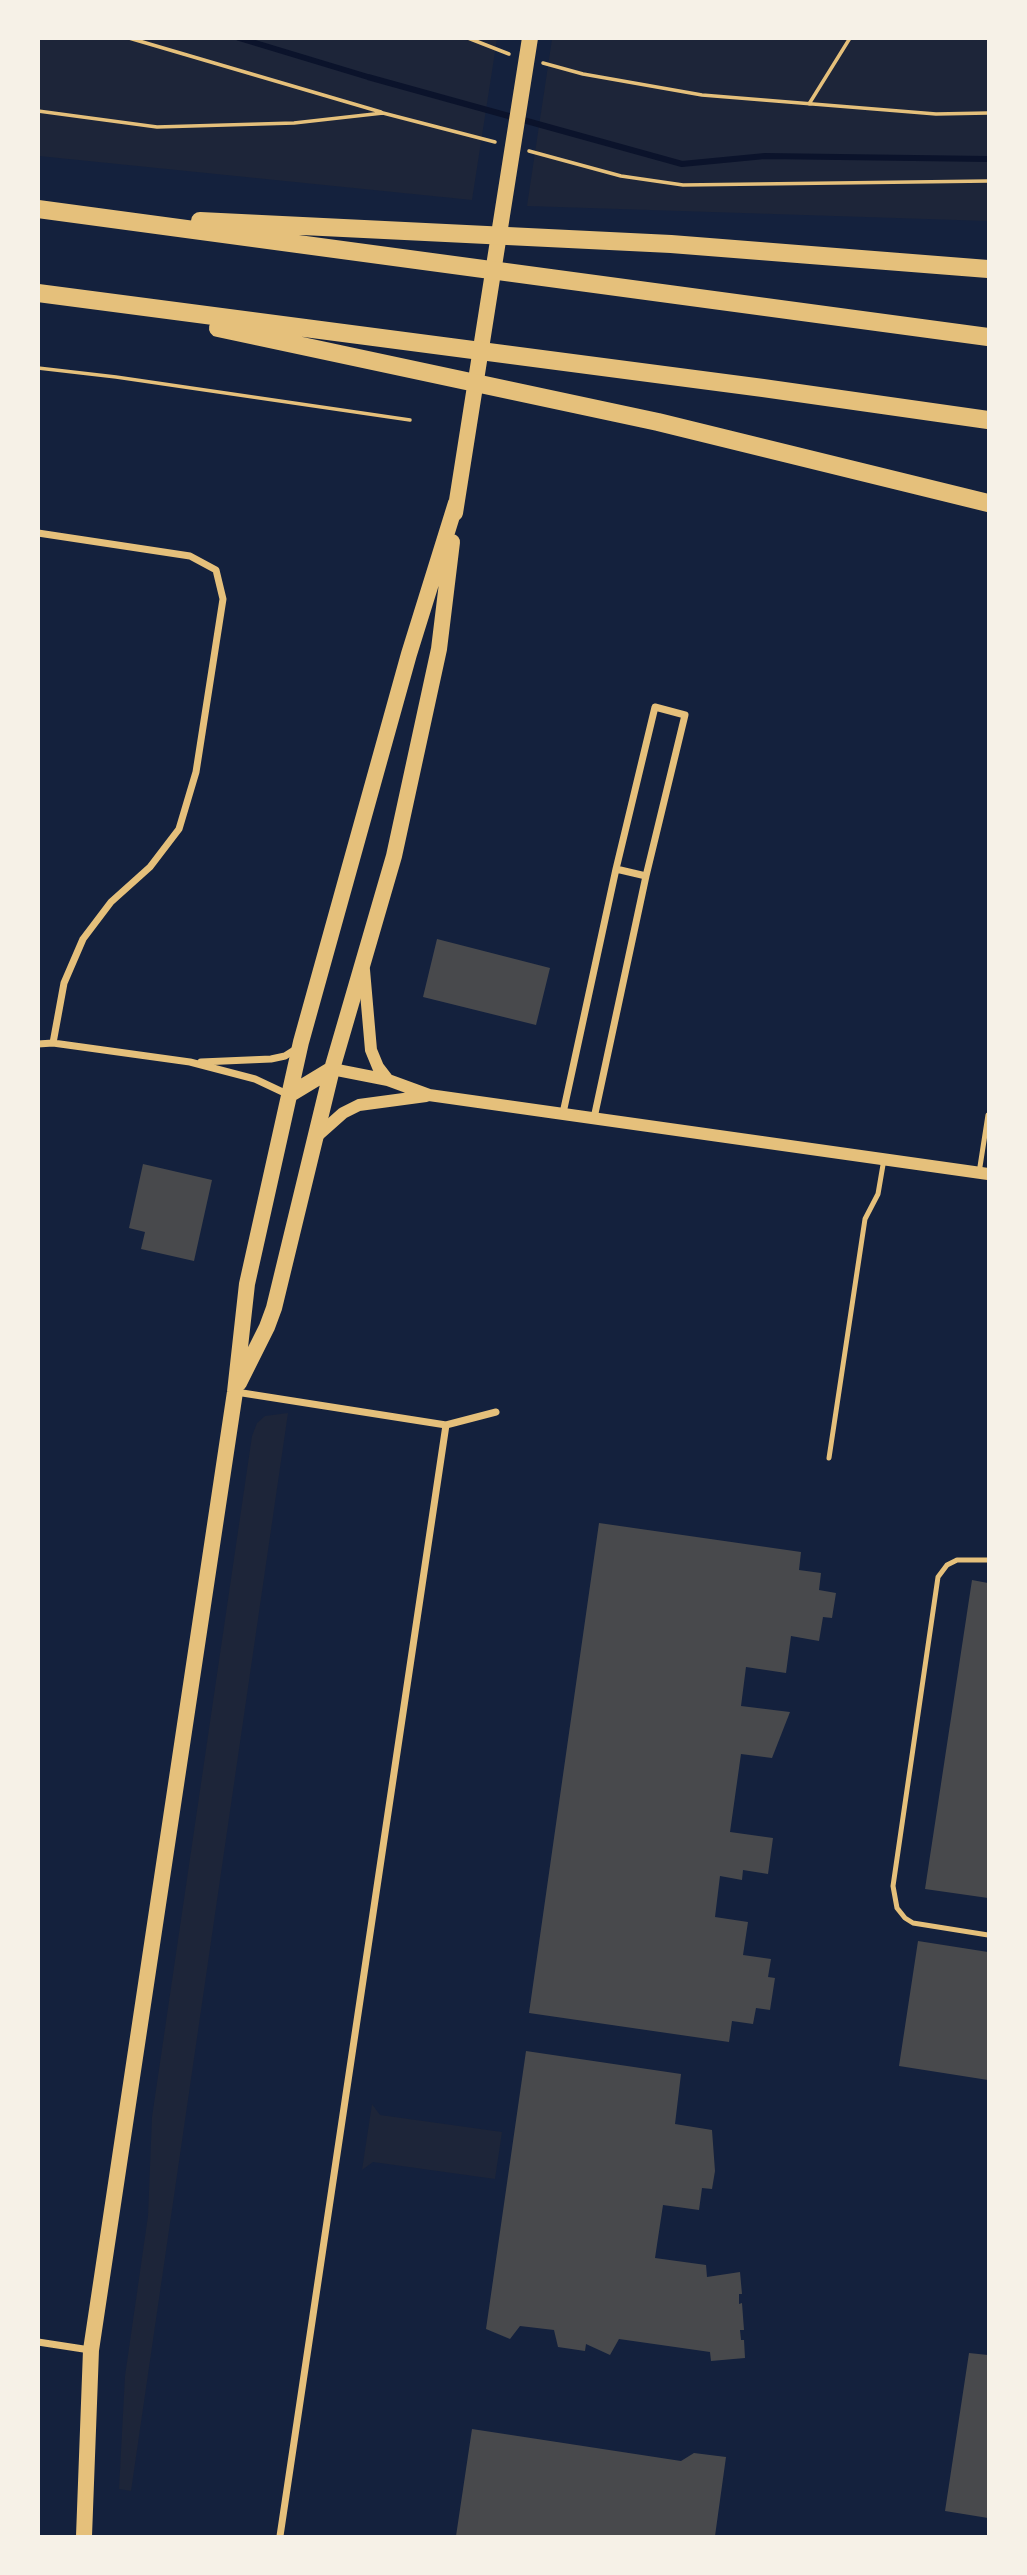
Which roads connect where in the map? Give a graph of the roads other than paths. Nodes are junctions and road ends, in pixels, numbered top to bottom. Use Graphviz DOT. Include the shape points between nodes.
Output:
graph roads {
  1 [pos="530,38"];
  2 [pos="38,209"];
  3 [pos="78,215"];
  4 [pos="989,269"];
  5 [pos="38,293"];
  6 [pos="95,301"];
  7 [pos="989,337"];
  8 [pos="989,420"];
  9 [pos="456,503"];
  10 [pos="989,503"];
  11 [pos="38,533"];
  12 [pos="616,869"];
  13 [pos="646,876"];
  14 [pos="363,966"];
  15 [pos="302,1042"];
  16 [pos="53,1043"];
  17 [pos="38,1044"];
  18 [pos="190,1062"];
  19 [pos="332,1069"];
  20 [pos="388,1080"];
  21 [pos="289,1095"];
  22 [pos="429,1095"];
  23 [pos="563,1113"];
  24 [pos="989,1115"];
  25 [pos="594,1118"];
  26 [pos="315,1138"];
  27 [pos="884,1159"];
  28 [pos="984,1173"];
  29 [pos="235,1392"];
  30 [pos="496,1412"];
  31 [pos="446,1425"];
  32 [pos="829,1458"];
  33 [pos="989,1560"];
  34 [pos="989,1935"];
  35 [pos="38,2342"];
  36 [pos="92,2350"];
  37 [pos="84,2536"];
  38 [pos="281,2536"];
  1 -- 9 [label="main road"];
  2 -- 3 [label="highway"];
  3 -- 4 [label="highway" via="671,244"];
  3 -- 7 [label="highway"];
  5 -- 6 [label="highway"];
  6 -- 8 [label="highway"];
  6 -- 10 [label="highway" via="659,422"];
  9 -- 14 [label="main road" via="439,649 394,856"];
  9 -- 15 [label="main road" via="409,654"];
  11 -- 16 [label="street" via="190,556 216,570 223,599 196,772 179,829 83,939 64,983"];
  12 -- 13 [label="street"];
  12 -- 13 [label="street" via="655,707 685,715"];
  12 -- 23 [label="street"];
  13 -- 25 [label="street"];
  14 -- 19 [label="main road"];
  14 -- 20 [label="street" via="371,1050"];
  15 -- 18 [label="street" via="276,1058"];
  15 -- 21 [label="main road"];
  16 -- 17 [label="street"];
  16 -- 18 [label="street"];
  18 -- 21 [label="street" via="255,1079"];
  19 -- 20 [label="street"];
  19 -- 21 [label="main road"];
  19 -- 26 [label="main road"];
  20 -- 22 [label="street"];
  21 -- 29 [label="main road" via="247,1283"];
  22 -- 23 [label="street"];
  22 -- 26 [label="street" via="359,1105"];
  23 -- 25 [label="street"];
  24 -- 28 [label="lane"];
  25 -- 27 [label="street"];
  26 -- 29 [label="main road" via="274,1308"];
  27 -- 28 [label="street"];
  27 -- 32 [label="lane" via="878,1194 865,1219"];
  29 -- 31 [label="street"];
  29 -- 36 [label="main road"];
  30 -- 31 [label="street"];
  31 -- 38 [label="street"];
  33 -- 34 [label="lane" via="957,1560 947,1564 938,1577 893,1886 897,1908 913,1923"];
  35 -- 36 [label="street"];
  36 -- 37 [label="main road"];
}
